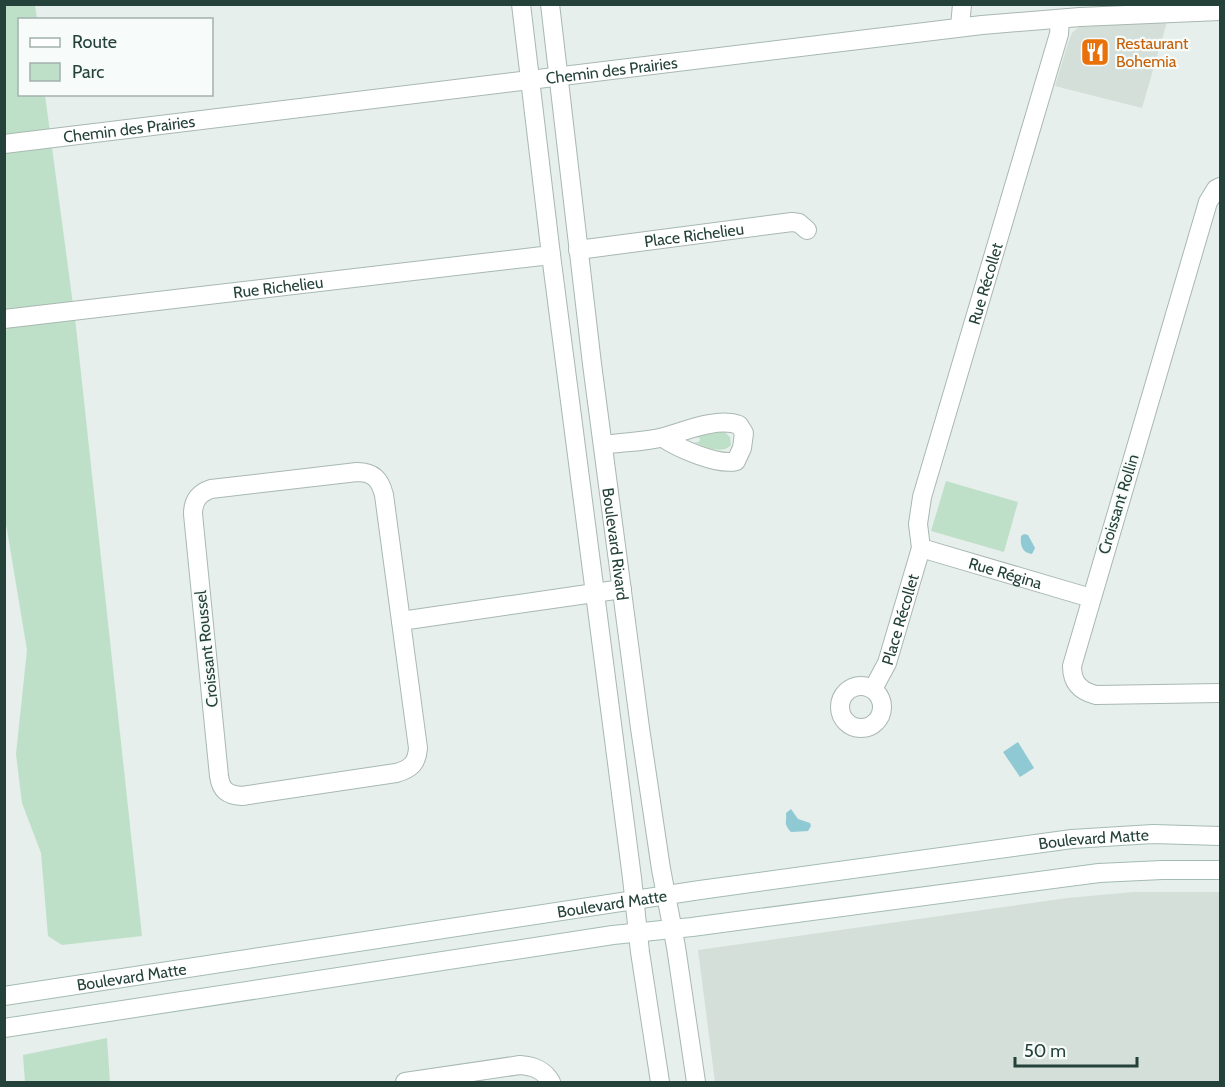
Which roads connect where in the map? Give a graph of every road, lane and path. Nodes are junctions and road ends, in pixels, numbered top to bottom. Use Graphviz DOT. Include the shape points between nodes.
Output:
graph roads {
  1 [pos="521,4"];
  2 [pos="550,4"];
  3 [pos="962,4"];
  4 [pos="1221,10"];
  5 [pos="1060,19"];
  6 [pos="960,27"];
  7 [pos="558,76"];
  8 [pos="530,79"];
  9 [pos="4,144"];
  10 [pos="1221,188"];
  11 [pos="807,230"];
  12 [pos="578,250"];
  13 [pos="551,255"];
  14 [pos="4,319"];
  15 [pos="663,438"];
  16 [pos="603,445"];
  17 [pos="921,548"];
  18 [pos="622,589"];
  19 [pos="595,593"];
  20 [pos="1090,598"];
  21 [pos="400,621"];
  22 [pos="873,689"];
  23 [pos="1221,693"];
  24 [pos="1221,836"];
  25 [pos="1221,870"];
  26 [pos="666,895"];
  27 [pos="635,901"];
  28 [pos="672,929"];
  29 [pos="638,933"];
  30 [pos="4,996"];
  31 [pos="4,1028"];
  32 [pos="405,1083"];
  33 [pos="551,1083"];
  34 [pos="660,1083"];
  35 [pos="696,1083"];
  1 -- 8 [label="street, Boulevard Rivard"];
  2 -- 7 [label="street, Boulevard Rivard"];
  3 -- 6 [label="street"];
  4 -- 5 [label="street, Chemin des Prairies"];
  5 -- 6 [label="street, Chemin des Prairies"];
  5 -- 17 [label="street, Rue Récollet" via="1059,34 922,497 918,524"];
  6 -- 7 [label="street, Chemin des Prairies"];
  7 -- 8 [label="street, Chemin des Prairies"];
  7 -- 12 [label="street, Boulevard Rivard"];
  8 -- 9 [label="street, Chemin des Prairies"];
  8 -- 13 [label="street, Boulevard Rivard"];
  10 -- 20 [label="street, Croissant Rollin" via="1208,202"];
  11 -- 12 [label="street, Place Richelieu" via="792,222"];
  12 -- 16 [label="street, Boulevard Rivard"];
  13 -- 14 [label="street, Rue Richelieu"];
  13 -- 19 [label="street, Boulevard Rivard"];
  15 -- 16 [label="street"];
  16 -- 18 [label="street, Boulevard Rivard"];
  17 -- 20 [label="street, Rue Régina"];
  17 -- 22 [label="street, Place Récollet" via="886,663"];
  18 -- 19 [label="street"];
  18 -- 26 [label="street, Boulevard Rivard"];
  19 -- 21 [label="street"];
  19 -- 27 [label="street, Boulevard Rivard"];
  20 -- 23 [label="street, Croissant Rollin" via="1072,666 1073,679 1080,688 1102,695"];
  21 -- 21 [label="street, Croissant Roussel" via="384,495 379,481 371,474 357,472 212,489 200,495 193,514 219,782 225,792 242,796 396,772 414,764 418,748"];
  24 -- 26 [label="street, Boulevard Matte" via="1072,839"];
  25 -- 28 [label="street, Boulevard Matte" via="1089,874"];
  26 -- 27 [label="street, Boulevard Matte"];
  26 -- 28 [label="street, Boulevard Rivard"];
  27 -- 29 [label="street, Boulevard Rivard"];
  27 -- 30 [label="street, Boulevard Matte"];
  28 -- 29 [label="street, Boulevard Matte"];
  28 -- 35 [label="street, Boulevard Rivard"];
  29 -- 31 [label="street, Boulevard Matte"];
  29 -- 34 [label="street, Boulevard Rivard"];
  32 -- 33 [label="street" via="520,1065 537,1068"];
}
